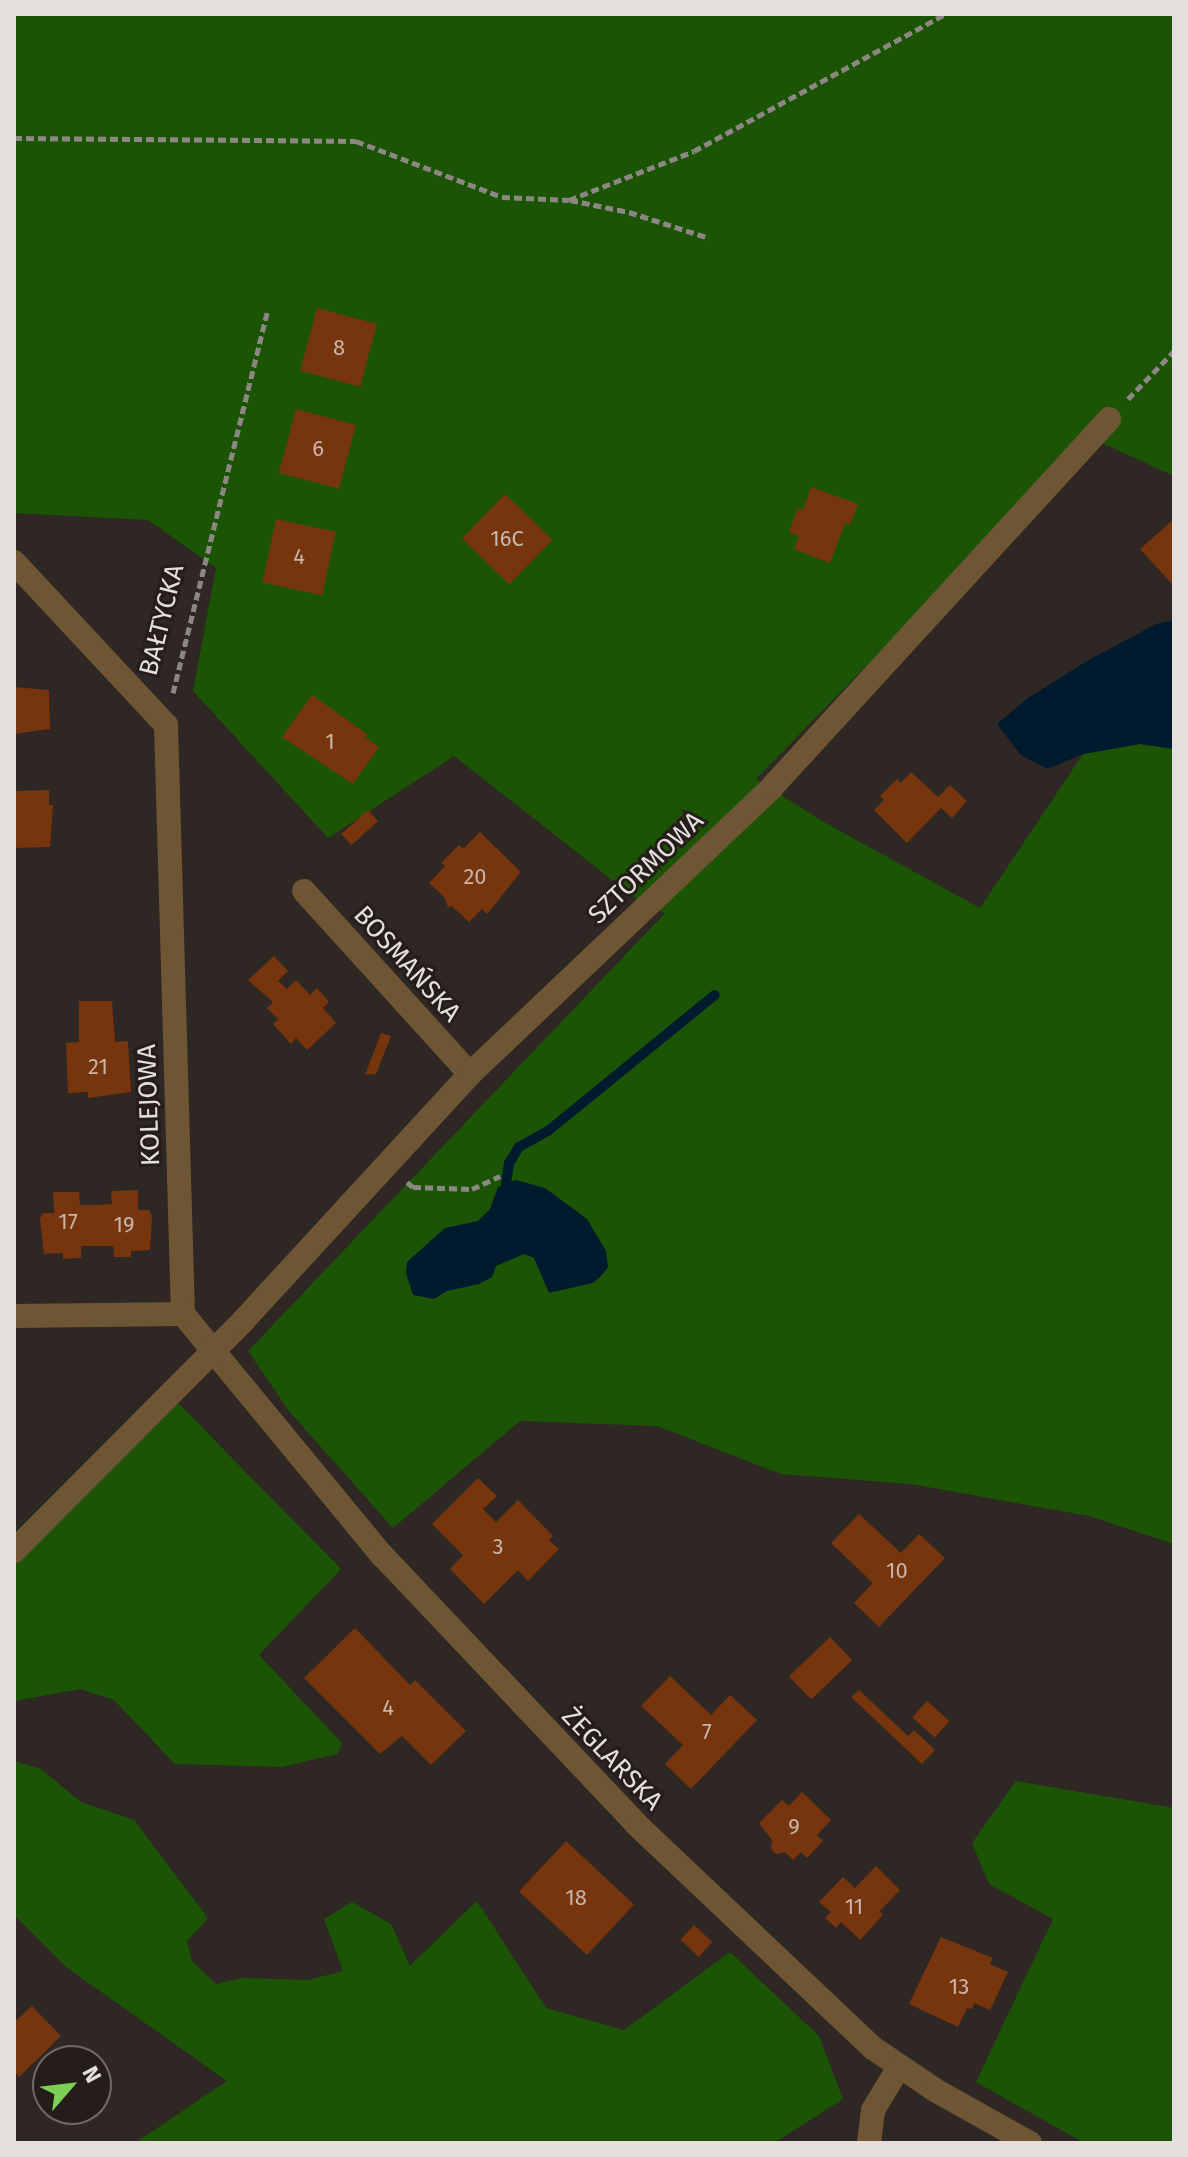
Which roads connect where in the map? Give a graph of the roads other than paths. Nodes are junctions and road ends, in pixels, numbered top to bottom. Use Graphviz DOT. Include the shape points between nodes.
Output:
graph roads {
  1 [pos="1109,419"];
  2 [pos="14,562"];
  3 [pos="166,725"];
  4 [pos="304,891"];
  5 [pos="470,1074"];
  6 [pos="183,1314"];
  7 [pos="14,1316"];
  8 [pos="213,1350"];
  9 [pos="14,1551"];
  10 [pos="899,2067"];
  11 [pos="869,2143"];
  12 [pos="1030,2143"];
  1 -- 5 [label="street, SZTORMOWA" via="772,787"];
  2 -- 3 [label="street, BAŁTYCKA"];
  3 -- 6 [label="street, KOLEJOWA"];
  4 -- 5 [label="street, BOSMAŃSKA"];
  5 -- 8 [label="street, SZTORMOWA"];
  6 -- 7 [label="street"];
  6 -- 8 [label="street, ŻEGLARSKA"];
  8 -- 9 [label="street"];
  8 -- 10 [label="street, ŻEGLARSKA" via="382,1555 532,1716 818,1999"];
  10 -- 11 [label="street" via="873,2110"];
  10 -- 12 [label="street, ŻEGLARSKA"];
}
